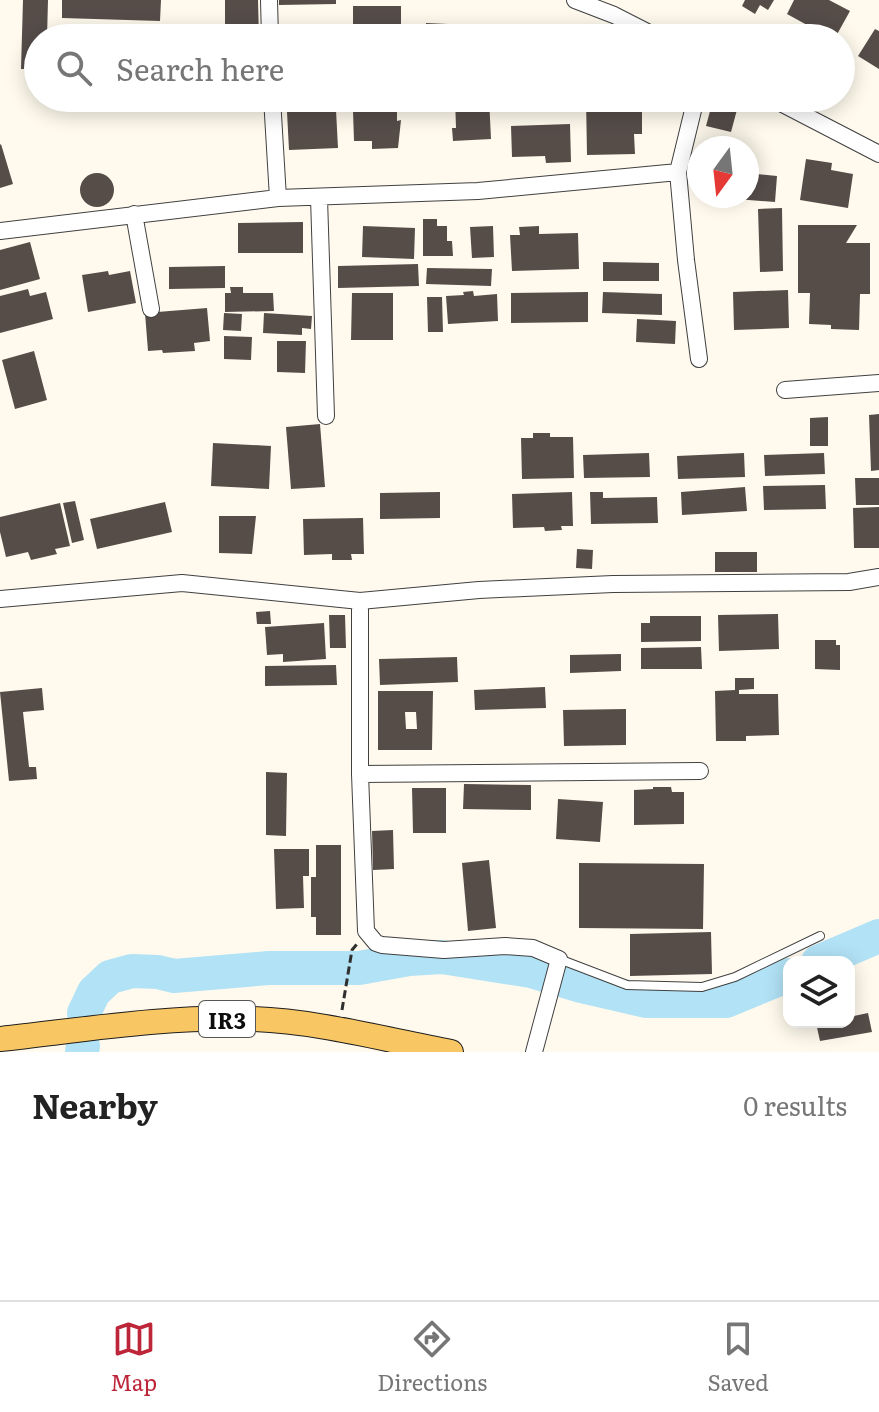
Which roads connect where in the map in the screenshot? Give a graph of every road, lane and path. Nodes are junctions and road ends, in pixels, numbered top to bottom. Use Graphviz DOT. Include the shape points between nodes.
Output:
graph roads {
  1 [pos="269,0"];
  2 [pos="575,0"];
  3 [pos="270,24"];
  4 [pos="632,24"];
  5 [pos="273,112"];
  6 [pos="693,112"];
  7 [pos="798,112"];
  8 [pos="879,154"];
  9 [pos="678,172"];
  10 [pos="278,198"];
  11 [pos="319,198"];
  12 [pos="134,214"];
  13 [pos="0,231"];
  14 [pos="151,309"];
  15 [pos="699,359"];
  16 [pos="879,383"];
  17 [pos="785,390"];
  18 [pos="326,416"];
  19 [pos="879,577"];
  20 [pos="0,599"];
  21 [pos="360,601"];
  22 [pos="700,771"];
  23 [pos="360,774"];
  24 [pos="820,936"];
  25 [pos="352,950"];
  26 [pos="558,963"];
  27 [pos="347,987"];
  28 [pos="0,1039"];
  29 [pos="451,1052"];
  30 [pos="534,1052"];
  1 -- 3 [label="street"];
  2 -- 4 [label="street"];
  5 -- 10 [label="street"];
  6 -- 9 [label="street"];
  7 -- 8 [label="street"];
  9 -- 11 [label="street" via="478,191"];
  9 -- 15 [label="street"];
  10 -- 11 [label="street"];
  10 -- 12 [label="street"];
  11 -- 18 [label="street"];
  12 -- 13 [label="street"];
  12 -- 14 [label="street"];
  16 -- 17 [label="street"];
  19 -- 21 [label="street" via="849,582 479,590"];
  20 -- 21 [label="street" via="182,583"];
  21 -- 23 [label="street"];
  22 -- 23 [label="street"];
  23 -- 26 [label="street" via="366,931 376,943 444,950 533,948"];
  24 -- 26 [label="lane" via="702,987 627,985"];
  25 -- 27 [label="path"];
  26 -- 30 [label="street"];
  28 -- 29 [label="main road, IR3" via="177,1019 253,1019"];
}
